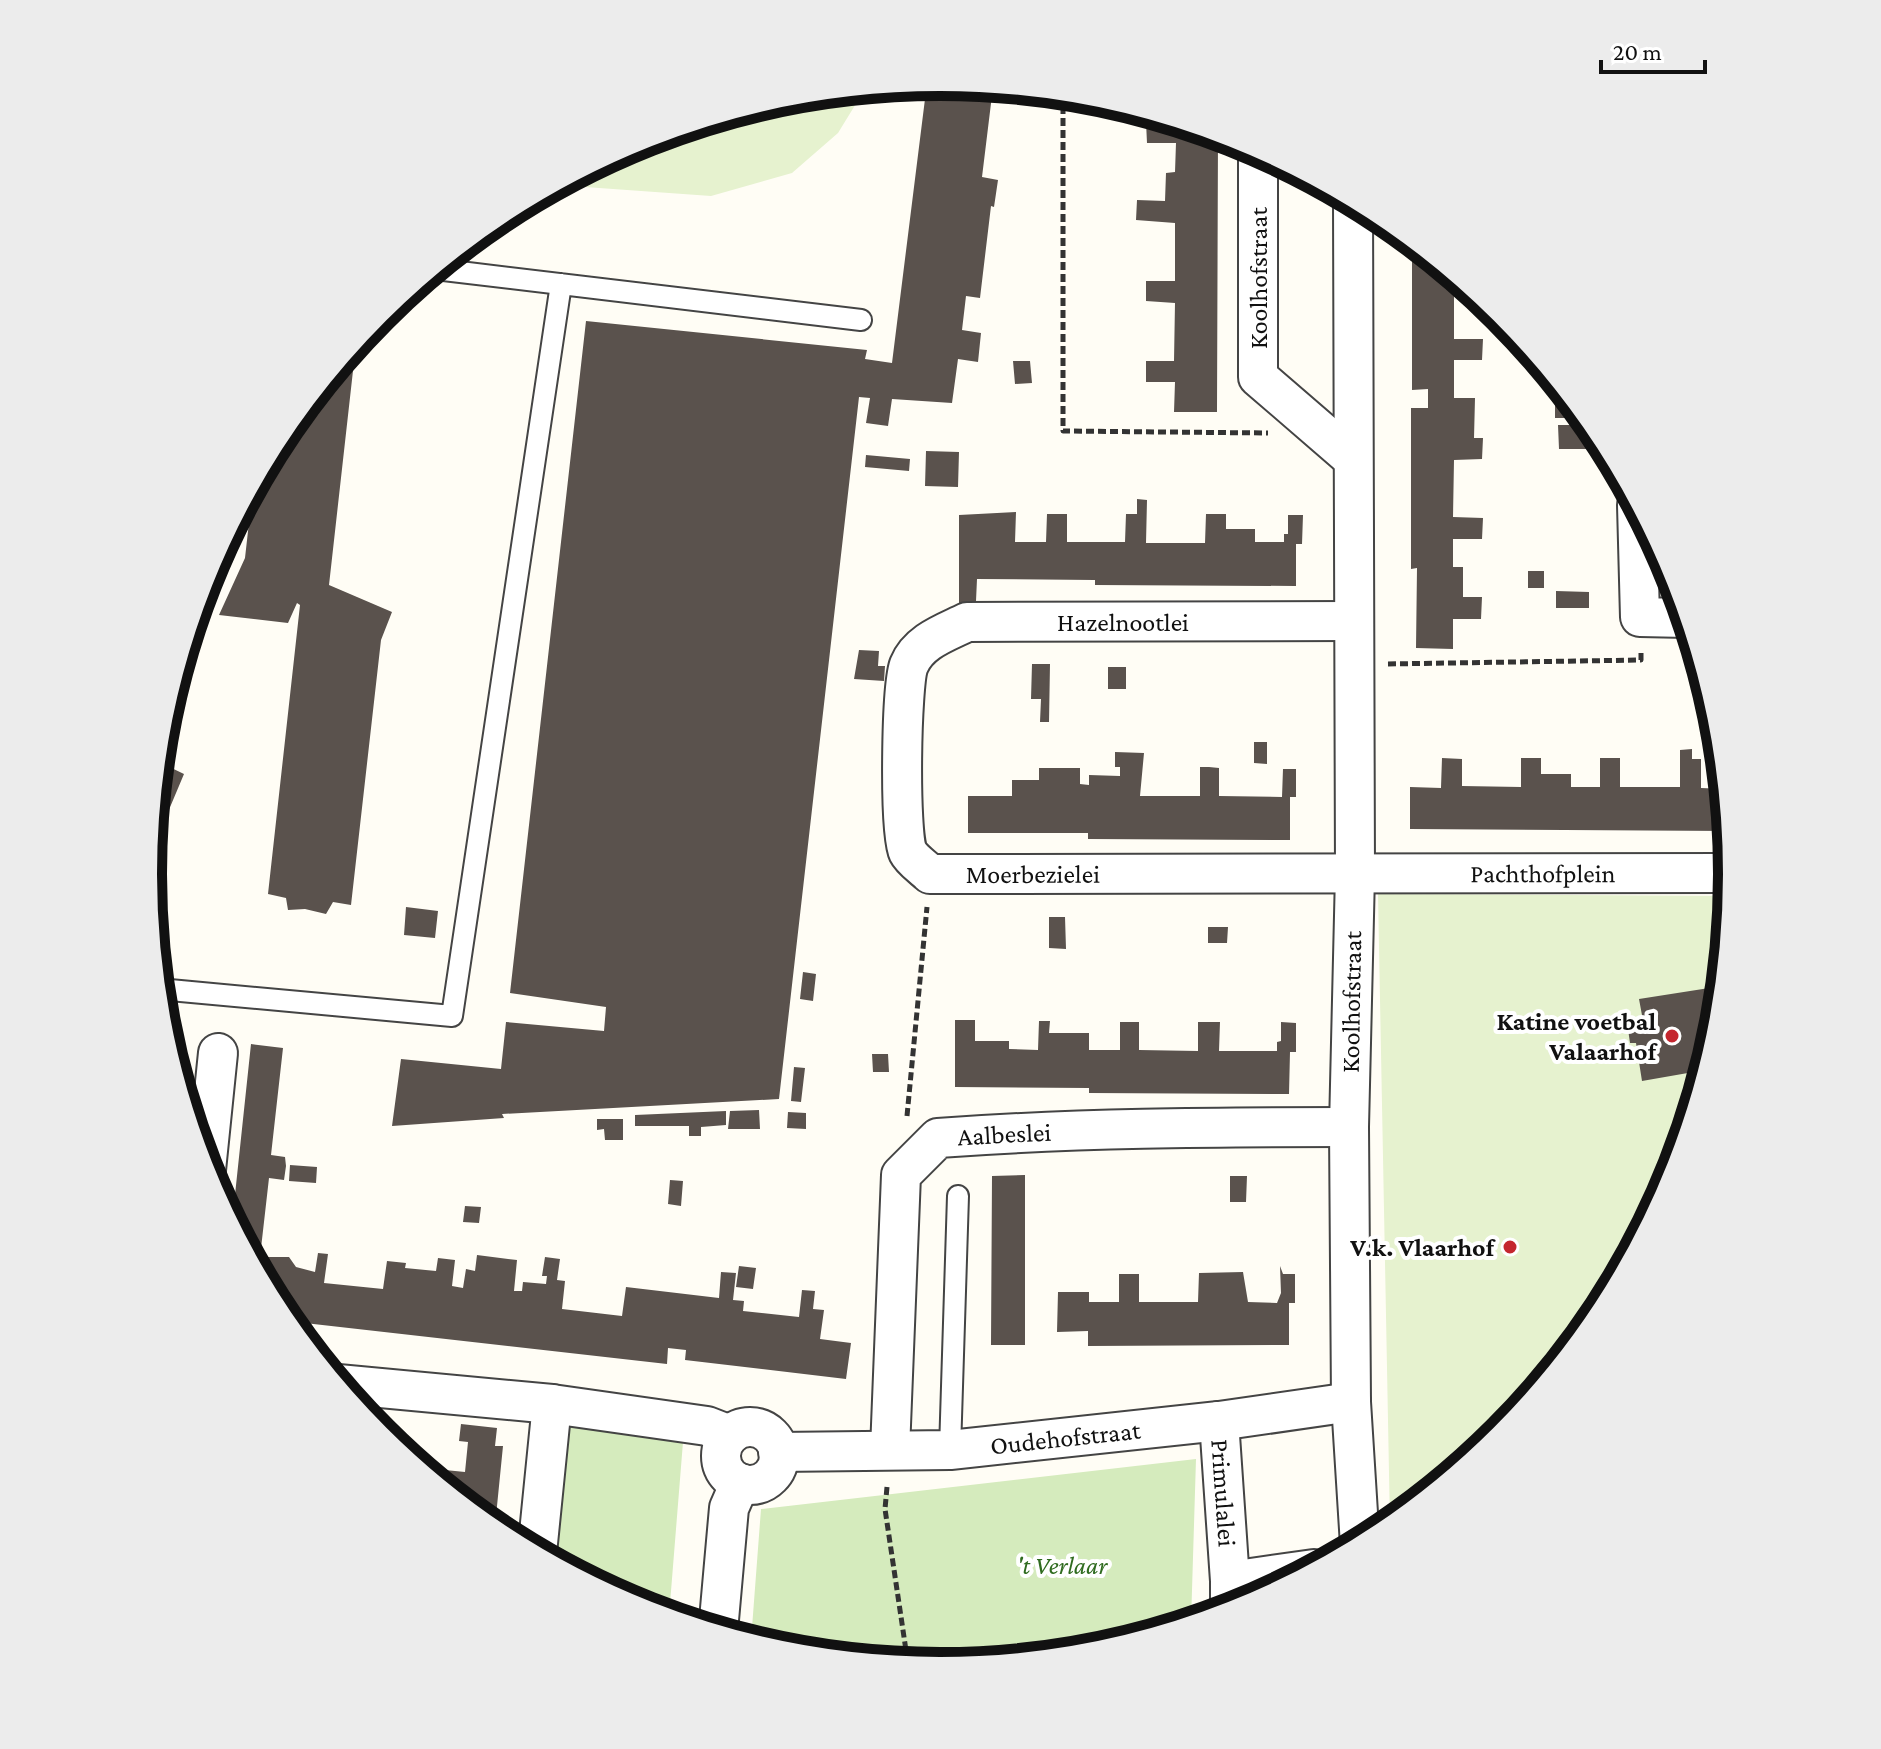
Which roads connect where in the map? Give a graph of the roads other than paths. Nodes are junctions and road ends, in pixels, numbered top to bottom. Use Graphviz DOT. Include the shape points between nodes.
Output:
graph roads {
  1 [pos="1258,164"];
  2 [pos="1353,214"];
  3 [pos="450,271"];
  4 [pos="561,284"];
  5 [pos="861,320"];
  6 [pos="1353,459"];
  7 [pos="1638,527"];
  8 [pos="1676,618"];
  9 [pos="1353,621"];
  10 [pos="909,666"];
  11 [pos="1719,873"];
  12 [pos="1355,874"];
  13 [pos="171,990"];
  14 [pos="218,1053"];
  15 [pos="1349,1127"];
  16 [pos="209,1141"];
  17 [pos="958,1196"];
  18 [pos="353,1385"];
  19 [pos="1351,1402"];
  20 [pos="552,1404"];
  21 [pos="1219,1421"];
  22 [pos="730,1435"];
  23 [pos="890,1450"];
  24 [pos="950,1450"];
  25 [pos="778,1452"];
  26 [pos="740,1483"];
  27 [pos="1359,1531"];
  28 [pos="538,1541"];
  29 [pos="1230,1596"];
  30 [pos="719,1620"];
  1 -- 6 [label="street, Koolhofstraat" via="1258,377"];
  2 -- 6 [label="street, Koolhofstraat"];
  3 -- 4 [label="lane"];
  4 -- 5 [label="lane"];
  4 -- 13 [label="lane" via="452,1016"];
  6 -- 9 [label="street, Koolhofstraat"];
  7 -- 8 [label="street" via="1640,617"];
  9 -- 10 [label="street, Hazelnootlei" via="967,622 927,641"];
  9 -- 12 [label="street, Koolhofstraat"];
  10 -- 12 [label="street, Moerbezielei" via="903,831 908,853 930,874"];
  11 -- 12 [label="street, Pachthofplein"];
  12 -- 15 [label="street, Koolhofstraat"];
  14 -- 16 [label="street"];
  15 -- 19 [label="street, Koolhofstraat"];
  15 -- 23 [label="street, Aalbeslei" via="1150,1127 938,1138 901,1175"];
  17 -- 24 [label="lane"];
  18 -- 20 [label="street"];
  19 -- 21 [label="street, Oudehofstraat"];
  19 -- 27 [label="street, Koolhofstraat"];
  20 -- 22 [label="street" via="707,1426"];
  20 -- 28 [label="street"];
  21 -- 24 [label="street, Oudehofstraat"];
  21 -- 29 [label="street, Primulalei"];
  22 -- 25 [label="street" via="746,1427 764,1431"];
  22 -- 26 [label="street" via="722,1462"];
  23 -- 24 [label="street, Oudehofstraat"];
  23 -- 25 [label="street, Oudehofstraat"];
  25 -- 26 [label="street" via="768,1479"];
  26 -- 30 [label="street" via="729,1508"];
}
